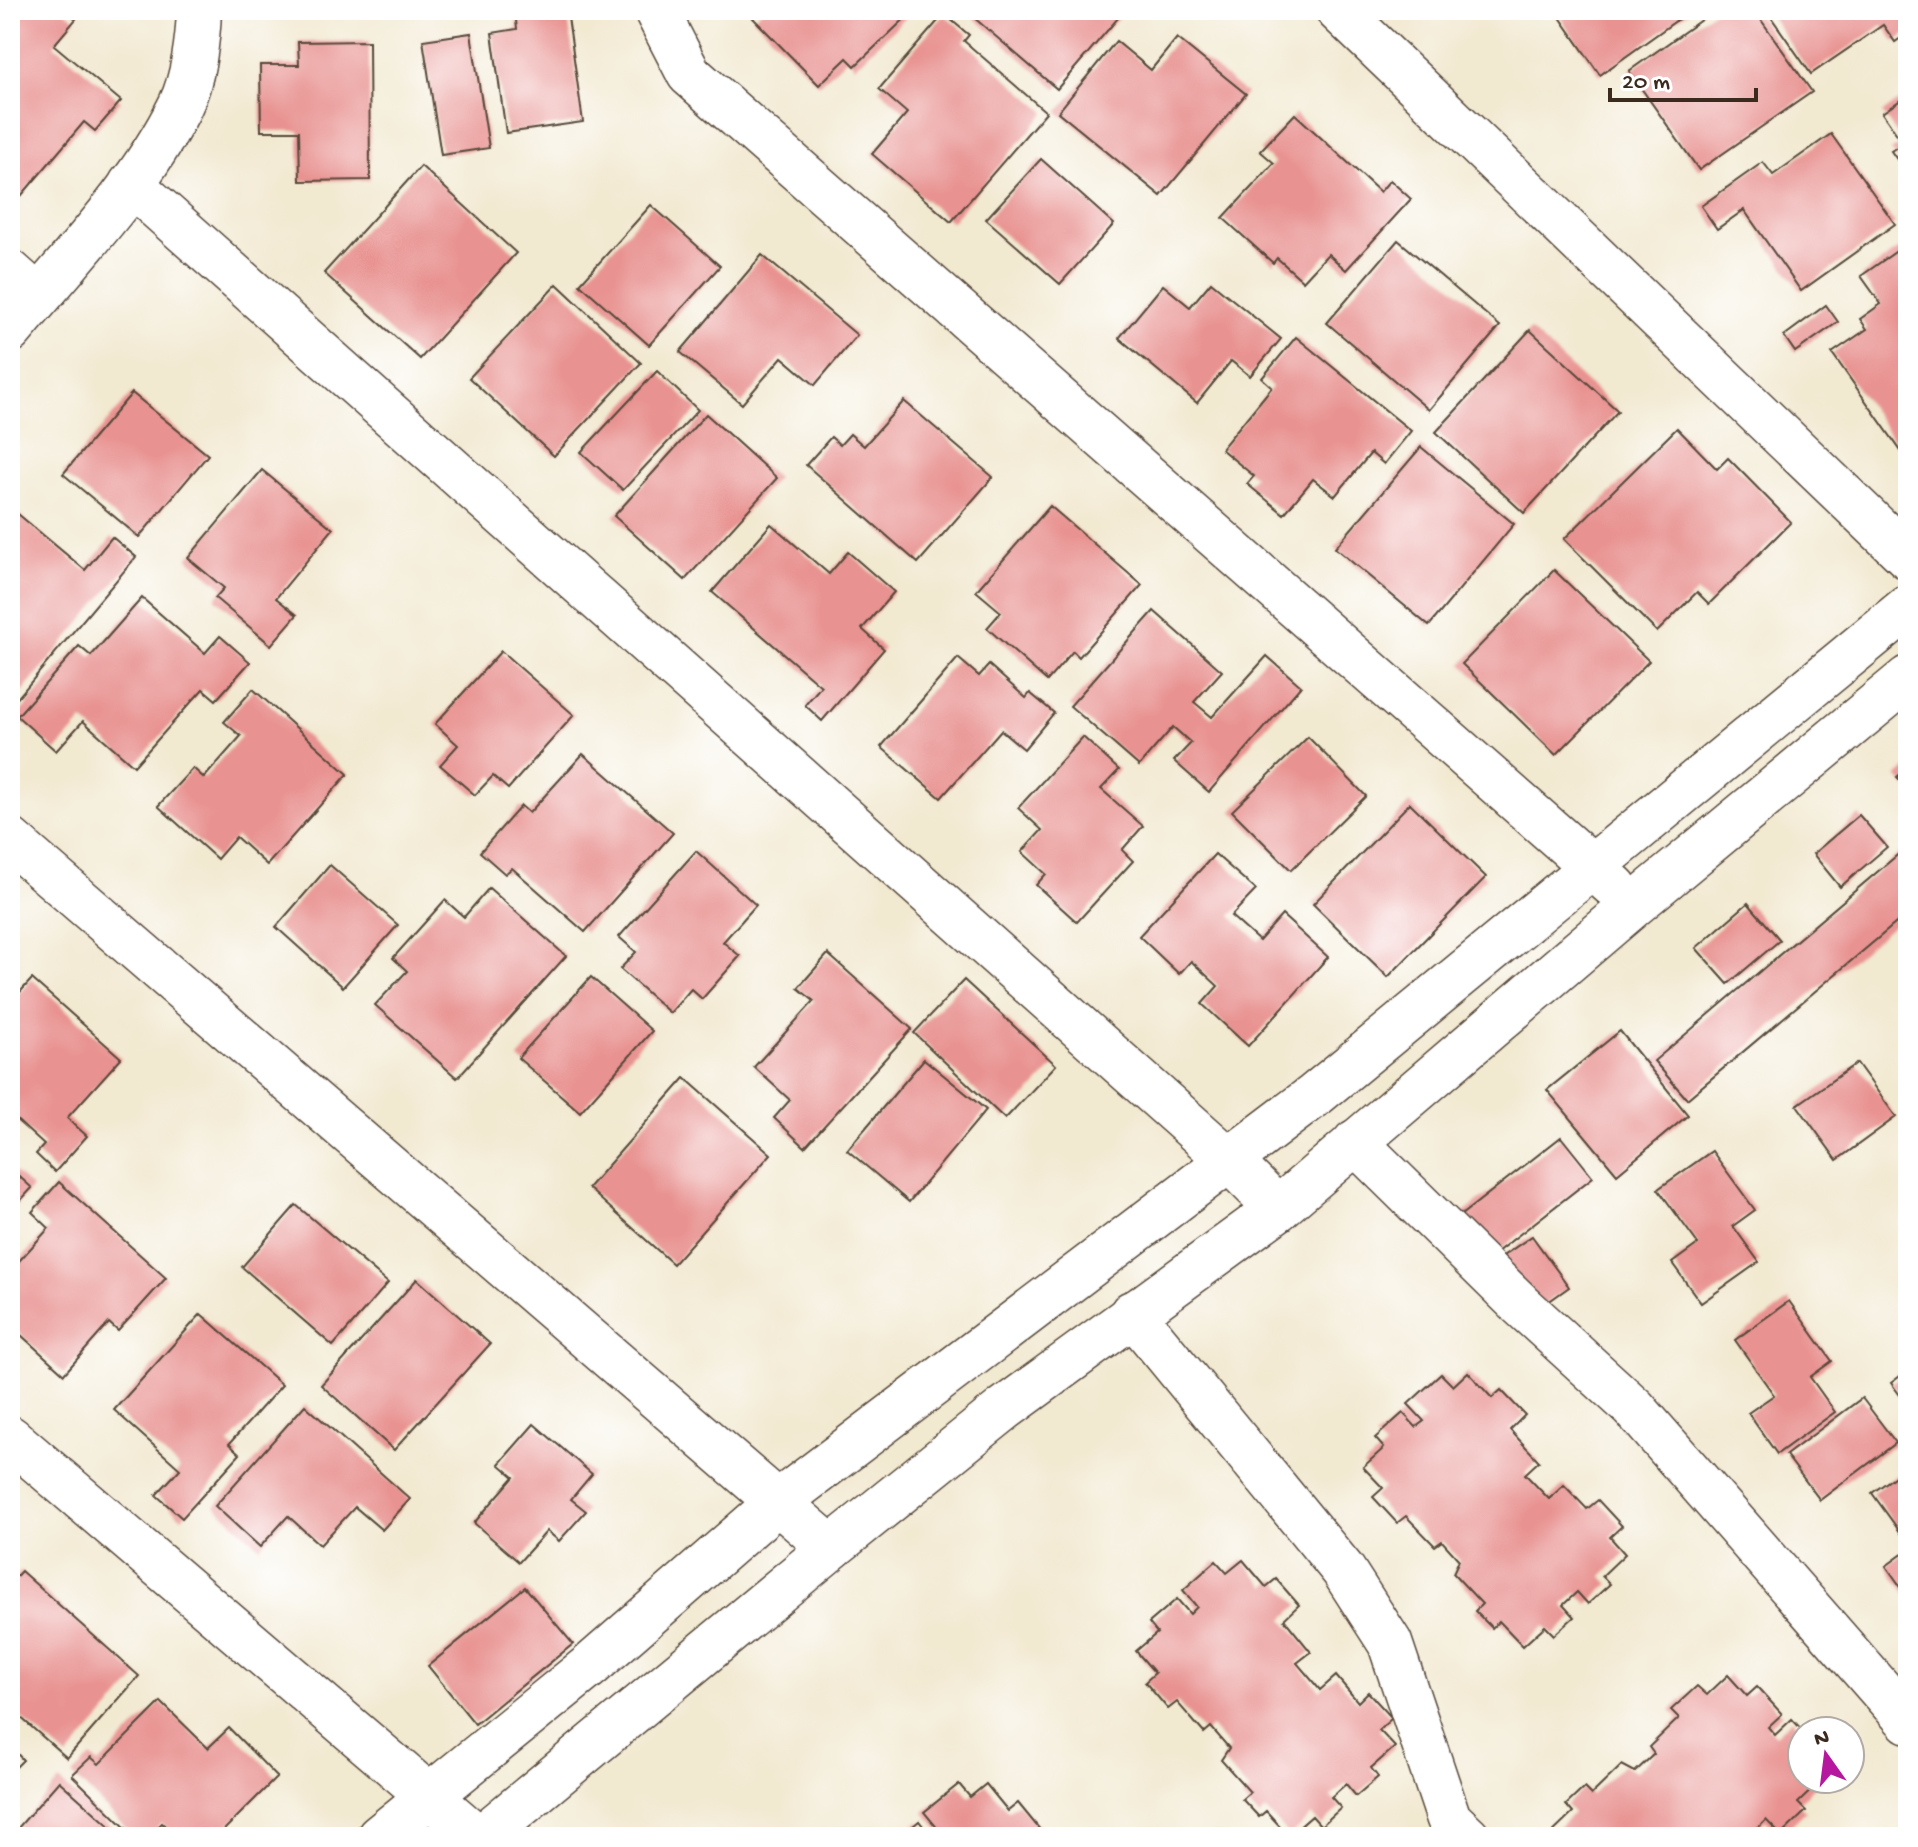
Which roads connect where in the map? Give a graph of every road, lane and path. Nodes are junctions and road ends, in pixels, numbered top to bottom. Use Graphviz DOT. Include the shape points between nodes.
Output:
graph roads {
  1 [pos="199,10"];
  2 [pos="656,10"];
  3 [pos="1338,10"];
  4 [pos="131,184"];
  5 [pos="24,285"];
  6 [pos="10,331"];
  7 [pos="1908,557"];
  8 [pos="1908,607"];
  9 [pos="1908,678"];
  10 [pos="10,840"];
  11 [pos="1592,868"];
  12 [pos="1635,904"];
  13 [pos="1355,1142"];
  14 [pos="1229,1160"];
  15 [pos="1278,1209"];
  16 [pos="1132,1313"];
  17 [pos="10,1438"];
  18 [pos="778,1502"];
  19 [pos="831,1548"];
  20 [pos="1908,1721"];
  21 [pos="428,1794"];
  22 [pos="379,1837"];
  23 [pos="479,1837"];
  24 [pos="1468,1837"];
  1 -- 4 [label="street" via="181,104"];
  2 -- 11 [label="street" via="689,74"];
  3 -- 7 [label="street"];
  4 -- 5 [label="street"];
  4 -- 14 [label="street"];
  5 -- 6 [label="street"];
  8 -- 11 [label="street"];
  9 -- 12 [label="street"];
  10 -- 18 [label="street"];
  11 -- 12 [label="street"];
  11 -- 14 [label="street"];
  12 -- 13 [label="street"];
  13 -- 15 [label="street"];
  13 -- 20 [label="street" via="1634,1408"];
  14 -- 15 [label="street"];
  14 -- 18 [label="street"];
  15 -- 16 [label="street"];
  16 -- 19 [label="street"];
  16 -- 24 [label="street" via="1343,1570 1390,1643 1449,1819"];
  17 -- 21 [label="street"];
  18 -- 19 [label="street"];
  18 -- 21 [label="street" via="591,1665"];
  19 -- 23 [label="street"];
  21 -- 22 [label="street"];
  21 -- 23 [label="street"];
}
